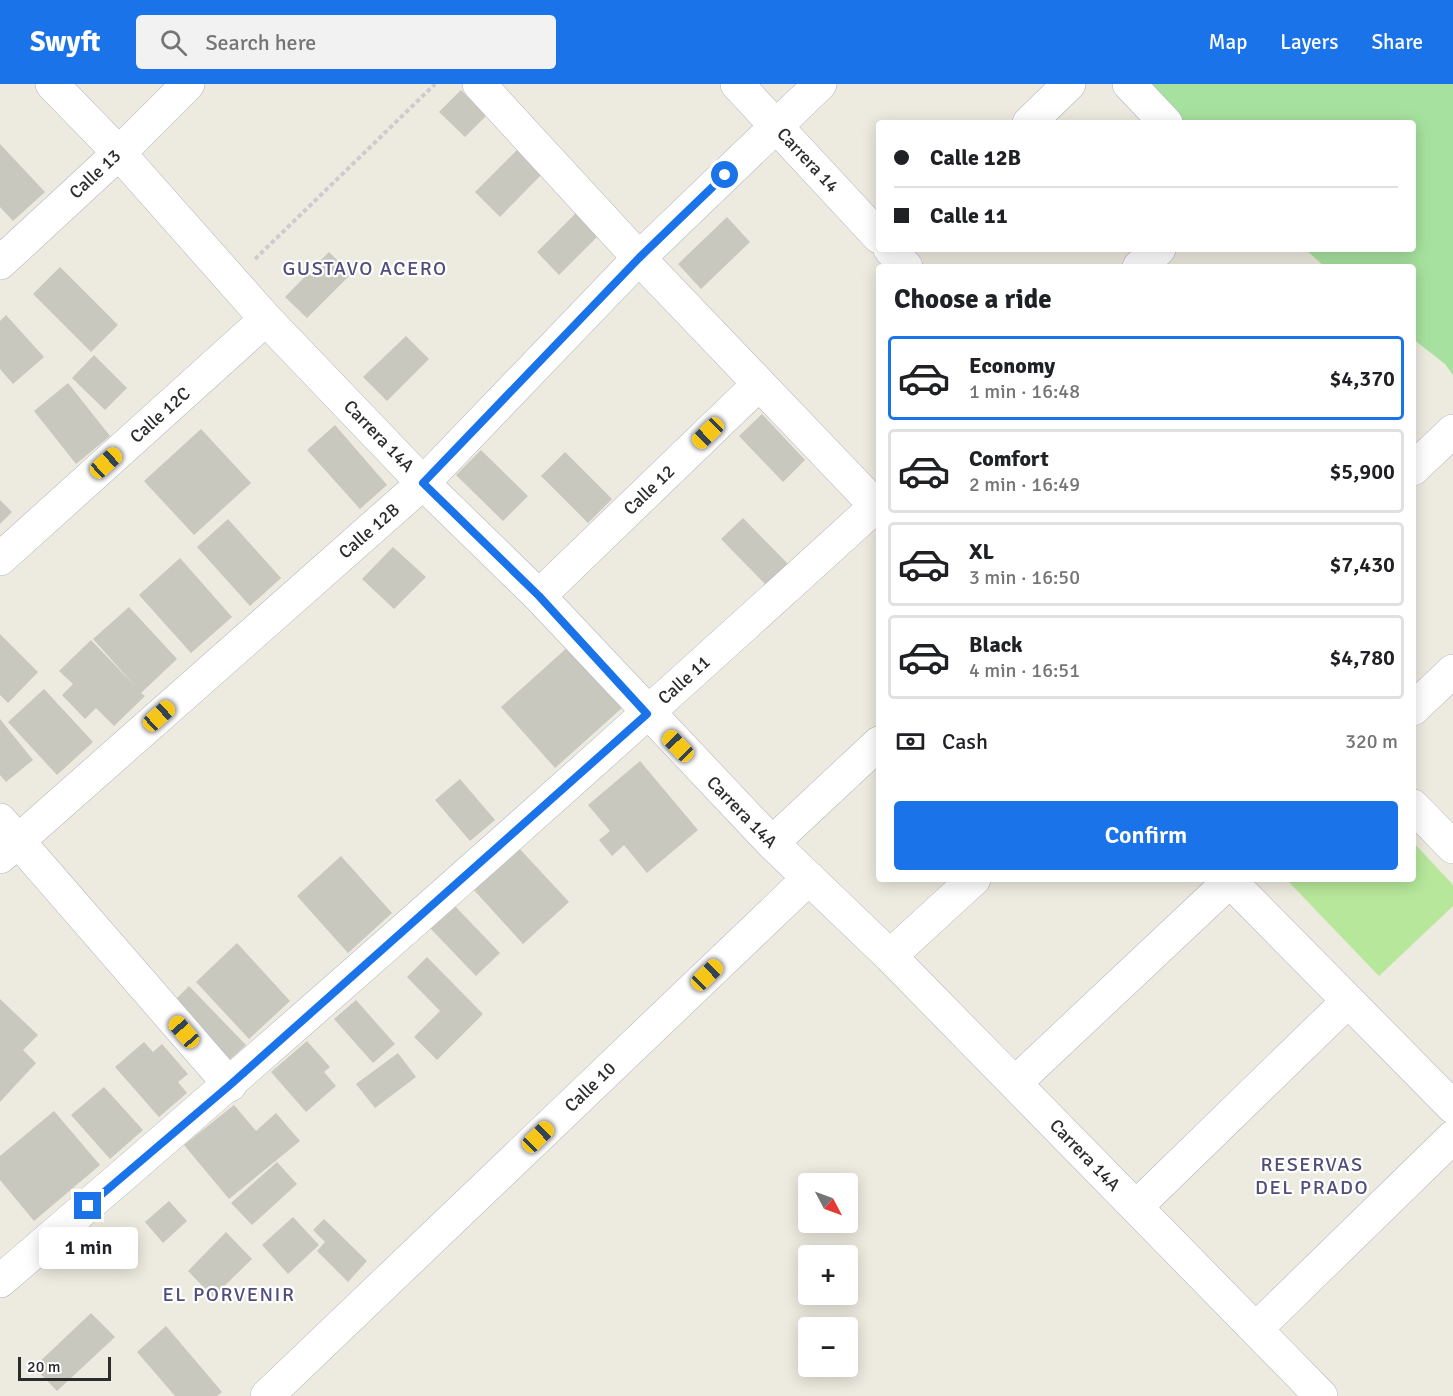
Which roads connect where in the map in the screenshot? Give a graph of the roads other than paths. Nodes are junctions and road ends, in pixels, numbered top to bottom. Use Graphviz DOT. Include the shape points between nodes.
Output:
graph roads {
  1 [pos="52,84"];
  2 [pos="188,84"];
  3 [pos="479,84"];
  4 [pos="737,84"];
  5 [pos="820,84"];
  6 [pos="1069,84"];
  7 [pos="1129,84"];
  8 [pos="1032,120"];
  9 [pos="1163,120"];
  10 [pos="776,126"];
  11 [pos="118,153"];
  12 [pos="876,232"];
  13 [pos="1156,252"];
  14 [pos="639,258"];
  15 [pos="0,262"];
  16 [pos="1143,264"];
  17 [pos="266,319"];
  18 [pos="759,384"];
  19 [pos="1453,431"];
  20 [pos="1416,466"];
  21 [pos="423,483"];
  22 [pos="876,504"];
  23 [pos="876,506"];
  24 [pos="0,559"];
  25 [pos="539,596"];
  26 [pos="1453,671"];
  27 [pos="1416,706"];
  28 [pos="647,714"];
  29 [pos="876,746"];
  30 [pos="1416,809"];
  31 [pos="6,839"];
  32 [pos="772,843"];
  33 [pos="1453,847"];
  34 [pos="809,878"];
  35 [pos="971,882"];
  36 [pos="1229,882"];
  37 [pos="1233,882"];
  38 [pos="890,956"];
  39 [pos="1348,1001"];
  40 [pos="1015,1083"];
  41 [pos="230,1085"];
  42 [pos="1453,1107"];
  43 [pos="1453,1137"];
  44 [pos="1136,1207"];
  45 [pos="0,1281"];
  46 [pos="1256,1329"];
  47 [pos="267,1396"];
  48 [pos="1321,1396"];
  1 -- 11 [label="street, Carrera 14A"];
  2 -- 11 [label="street, Calle 13"];
  3 -- 14 [label="street"];
  4 -- 10 [label="street, Carrera 14"];
  5 -- 10 [label="street, Calle 12B"];
  6 -- 8 [label="street"];
  7 -- 9 [label="street"];
  10 -- 12 [label="street, Carrera 14"];
  10 -- 14 [label="street, Calle 12B"];
  11 -- 15 [label="street, Calle 13"];
  11 -- 17 [label="street, Carrera 14A"];
  13 -- 16 [label="street"];
  14 -- 18 [label="street"];
  14 -- 21 [label="street, Calle 12B"];
  17 -- 21 [label="street, Carrera 14A"];
  17 -- 24 [label="street, Calle 12C"];
  18 -- 22 [label="street"];
  18 -- 25 [label="street, Calle 12"];
  19 -- 20 [label="street"];
  21 -- 25 [label="street, Carrera 14A"];
  21 -- 31 [label="street, Calle 12B"];
  23 -- 28 [label="street, Calle 11"];
  25 -- 28 [label="street, Carrera 14A"];
  26 -- 27 [label="street"];
  28 -- 32 [label="street, Carrera 14A"];
  28 -- 41 [label="street, Calle 11"];
  29 -- 32 [label="street"];
  30 -- 33 [label="street"];
  31 -- 41 [label="street"];
  32 -- 34 [label="street, Carrera 14A"];
  34 -- 38 [label="street, Carrera 14A"];
  34 -- 47 [label="street, Calle 10"];
  35 -- 38 [label="street"];
  36 -- 40 [label="street"];
  37 -- 39 [label="street"];
  38 -- 40 [label="street, Carrera 14A"];
  39 -- 42 [label="street"];
  39 -- 44 [label="street"];
  40 -- 44 [label="street, Carrera 14A"];
  41 -- 45 [label="street, Calle 11"];
  43 -- 46 [label="street"];
  44 -- 46 [label="street, Carrera 14A"];
  46 -- 48 [label="street, Carrera 14A"];
}
